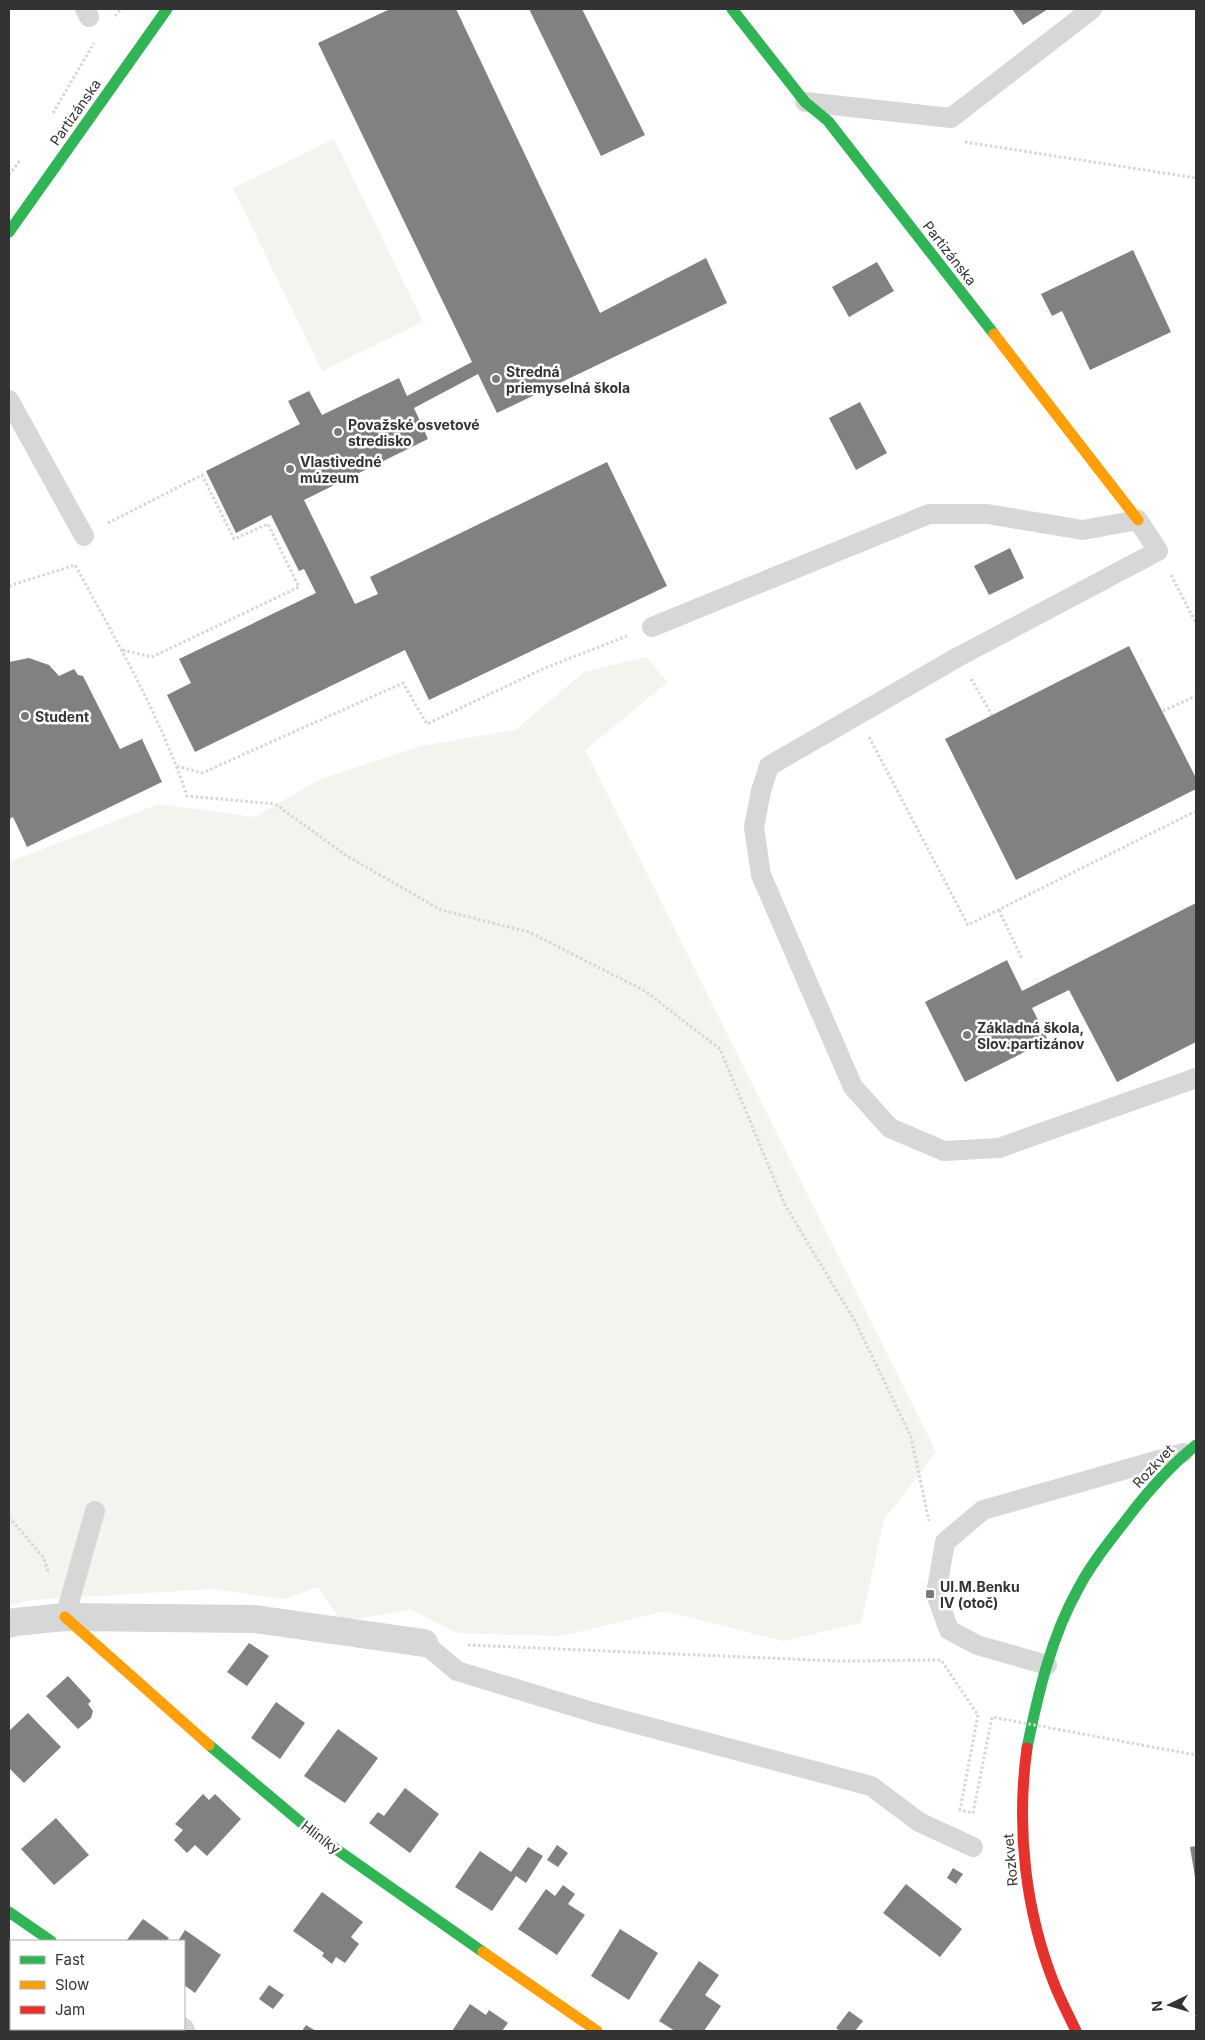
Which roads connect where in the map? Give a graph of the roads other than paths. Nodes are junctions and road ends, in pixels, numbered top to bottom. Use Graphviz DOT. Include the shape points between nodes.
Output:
graph roads {
  1 [pos="167,9"];
  2 [pos="732,9"];
  3 [pos="1092,9"];
  4 [pos="806,102"];
  5 [pos="9,232"];
  6 [pos="9,400"];
  7 [pos="1138,520"];
  8 [pos="84,536"];
  9 [pos="652,627"];
  10 [pos="1196,1078"];
  11 [pos="1192,1448"];
  12 [pos="95,1511"];
  13 [pos="65,1617"];
  14 [pos="9,1624"];
  15 [pos="424,1643"];
  16 [pos="1044,1672"];
  17 [pos="973,1847"];
  18 [pos="9,1912"];
  19 [pos="50,1940"];
  20 [pos="597,2031"];
  21 [pos="1076,2031"];
  1 -- 5 [label="street, Partizánska"];
  2 -- 4 [label="street, Partizánska"];
  3 -- 4 [label="lane" via="951,118"];
  4 -- 7 [label="street, Partizánska" via="828,121"];
  6 -- 8 [label="lane"];
  7 -- 9 [label="lane" via="1083,530 987,514 930,514"];
  7 -- 10 [label="lane" via="1158,550 958,657 769,766 754,827 761,876 853,1087 890,1128 944,1152 999,1148"];
  11 -- 16 [label="street, Rozkvet" via="1164,1473 1136,1506 1082,1581"];
  11 -- 16 [label="lane" via="982,1510 946,1542 936,1594 949,1630"];
  12 -- 13 [label="lane"];
  13 -- 14 [label="street"];
  13 -- 15 [label="street" via="255,1619"];
  13 -- 20 [label="street, Hliníky" via="194,1733 316,1835"];
  15 -- 17 [label="lane" via="457,1671 592,1712 871,1786 919,1822"];
  16 -- 21 [label="street, Rozkvet" via="1028,1732 1023,1770 1022,1847 1027,1892 1044,1956 1059,1999"];
  18 -- 19 [label="street"];
}
